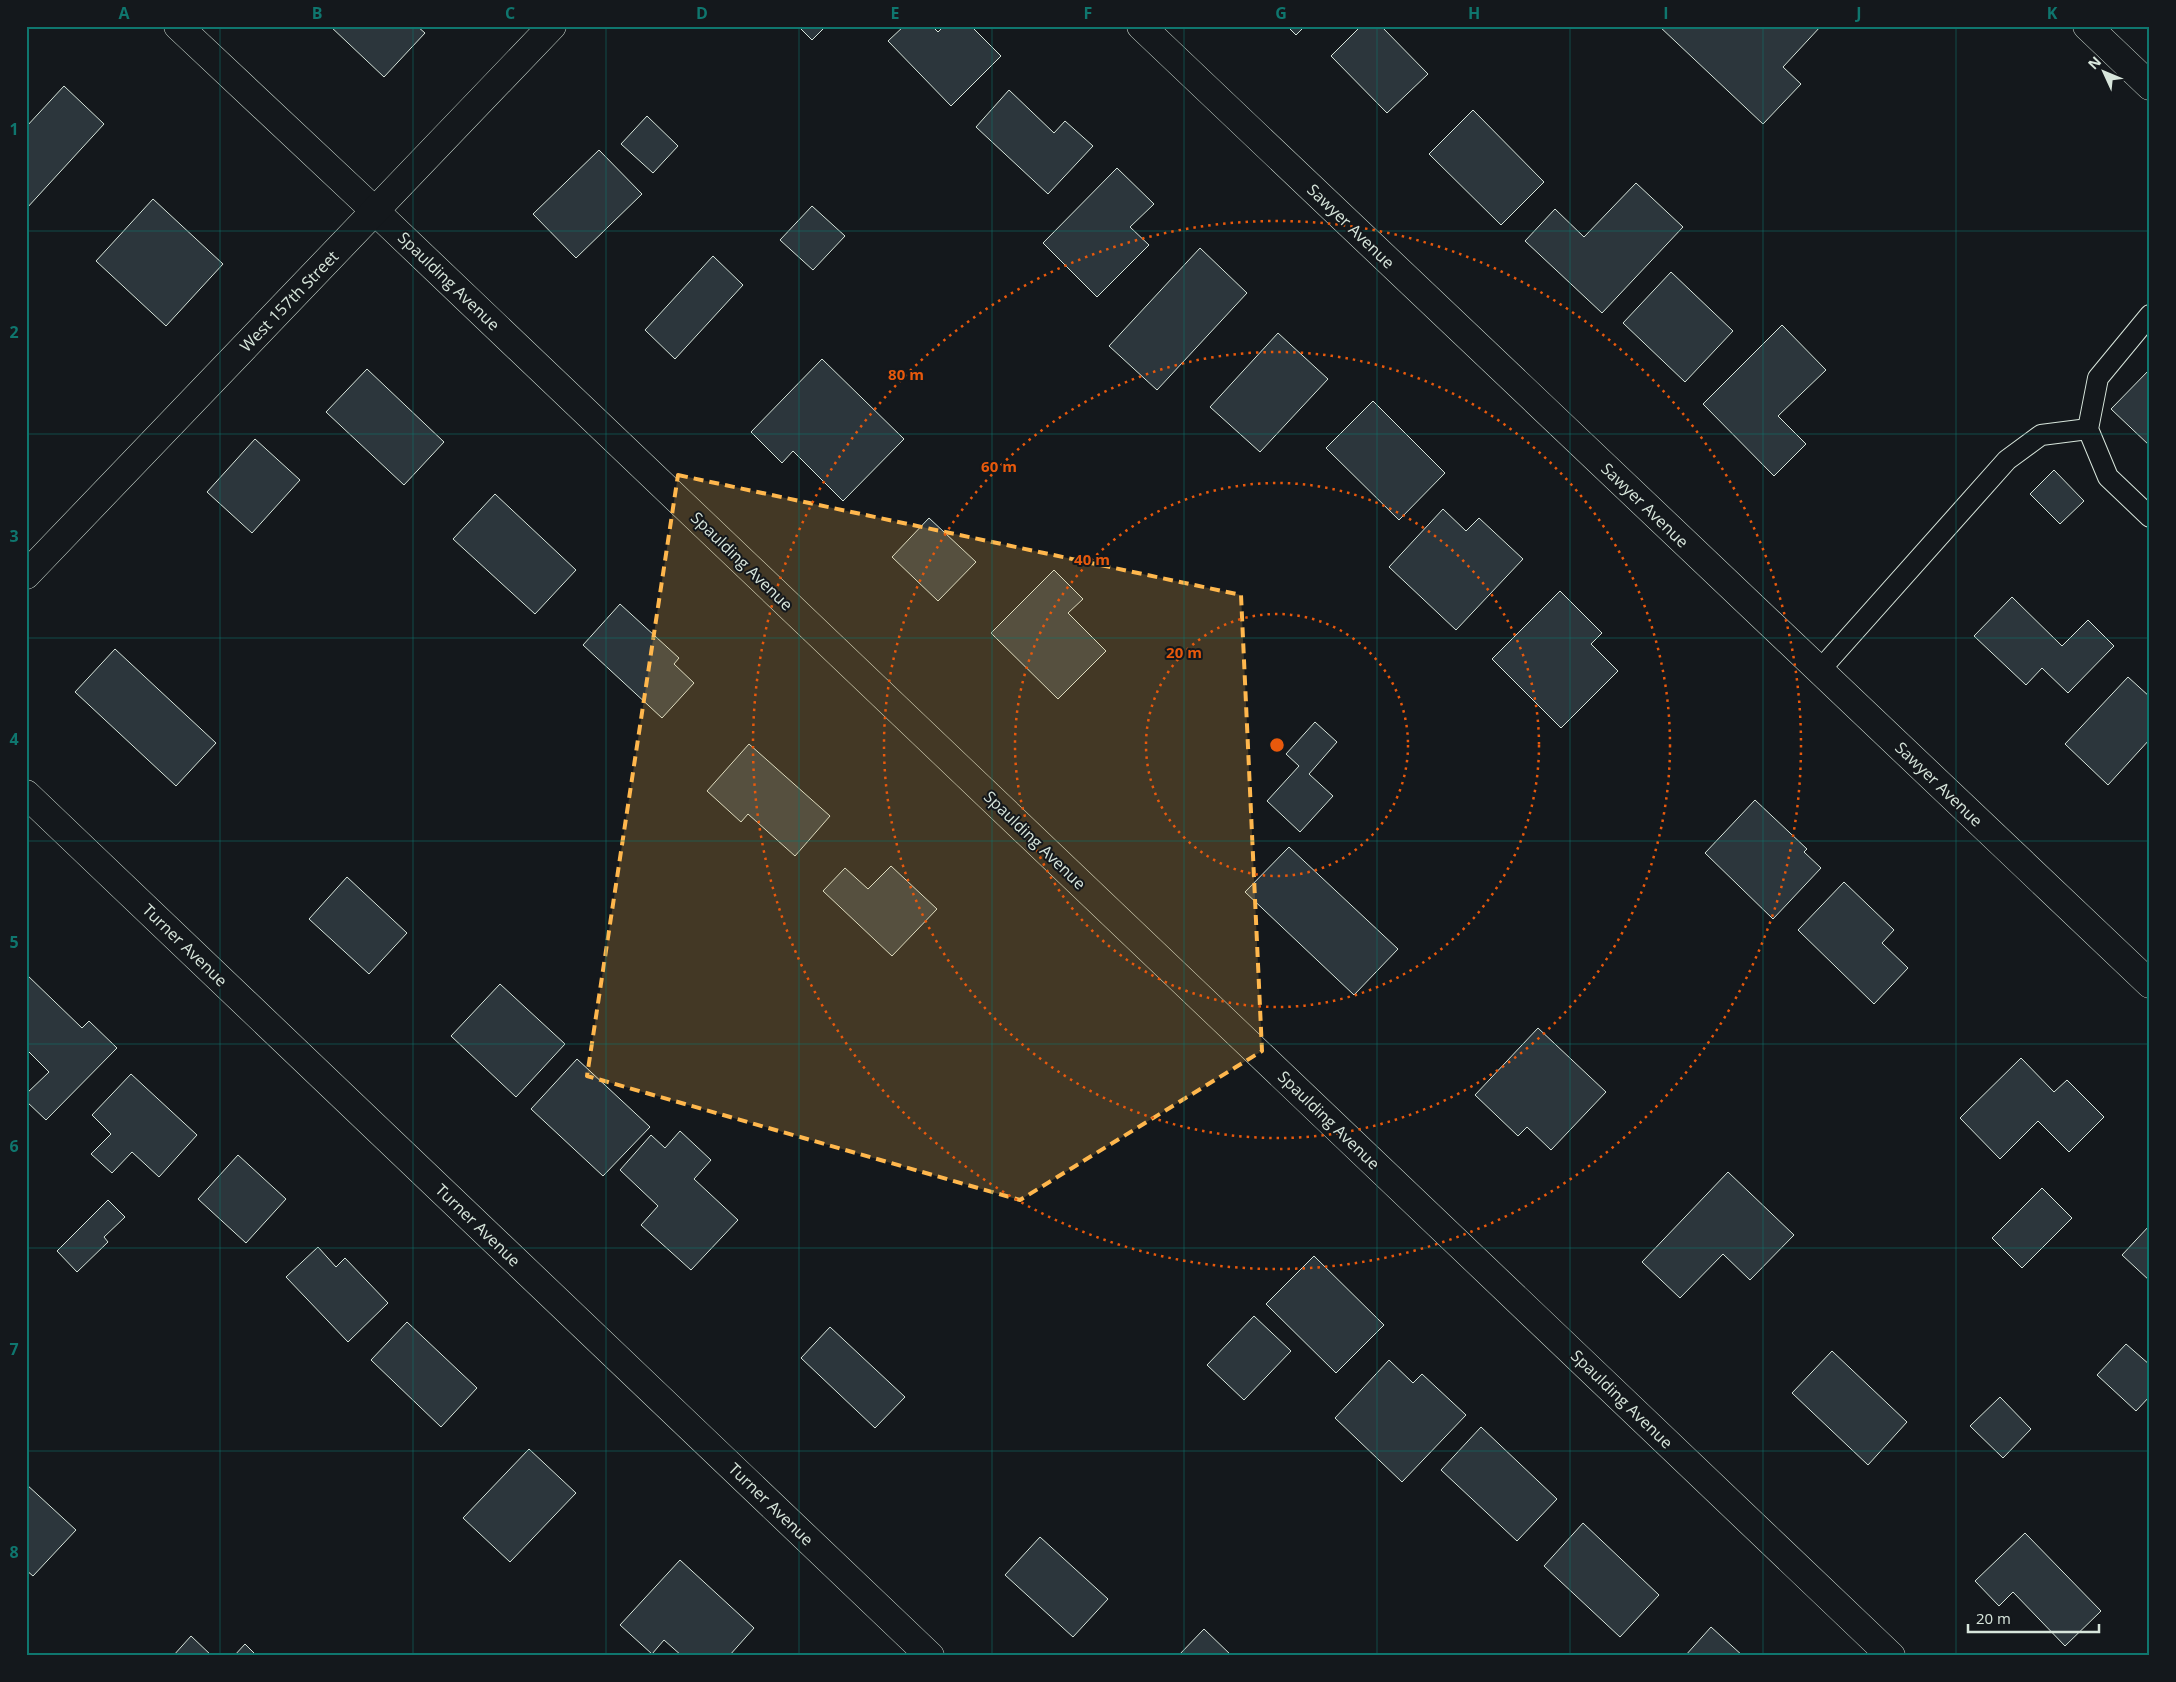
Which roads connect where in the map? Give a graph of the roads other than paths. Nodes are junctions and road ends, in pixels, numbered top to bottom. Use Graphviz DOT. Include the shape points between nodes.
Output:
graph roads {
  1 [pos="178,26"];
  2 [pos="552,26"];
  3 [pos="1140,26"];
  4 [pos="2087,26"];
  5 [pos="2150,86"];
  6 [pos="375,210"];
  7 [pos="2150,316"];
  8 [pos="2088,428"];
  9 [pos="2150,518"];
  10 [pos="26,575"];
  11 [pos="1819,671"];
  12 [pos="26,794"];
  13 [pos="2150,984"];
  14 [pos="930,1656"];
  15 [pos="1891,1656"];
  1 -- 6 [label="street, Spaulding Avenue"];
  2 -- 6 [label="street, West 157th Street"];
  3 -- 11 [label="street, Sawyer Avenue"];
  4 -- 5 [label="street"];
  6 -- 10 [label="street, West 157th Street"];
  6 -- 15 [label="street, Spaulding Avenue"];
  7 -- 8 [label="lane" via="2098,378"];
  8 -- 9 [label="lane" via="2108,477"];
  8 -- 11 [label="lane" via="2041,435 2007,460"];
  11 -- 13 [label="street, Sawyer Avenue"];
  12 -- 14 [label="street, Turner Avenue"];
}
